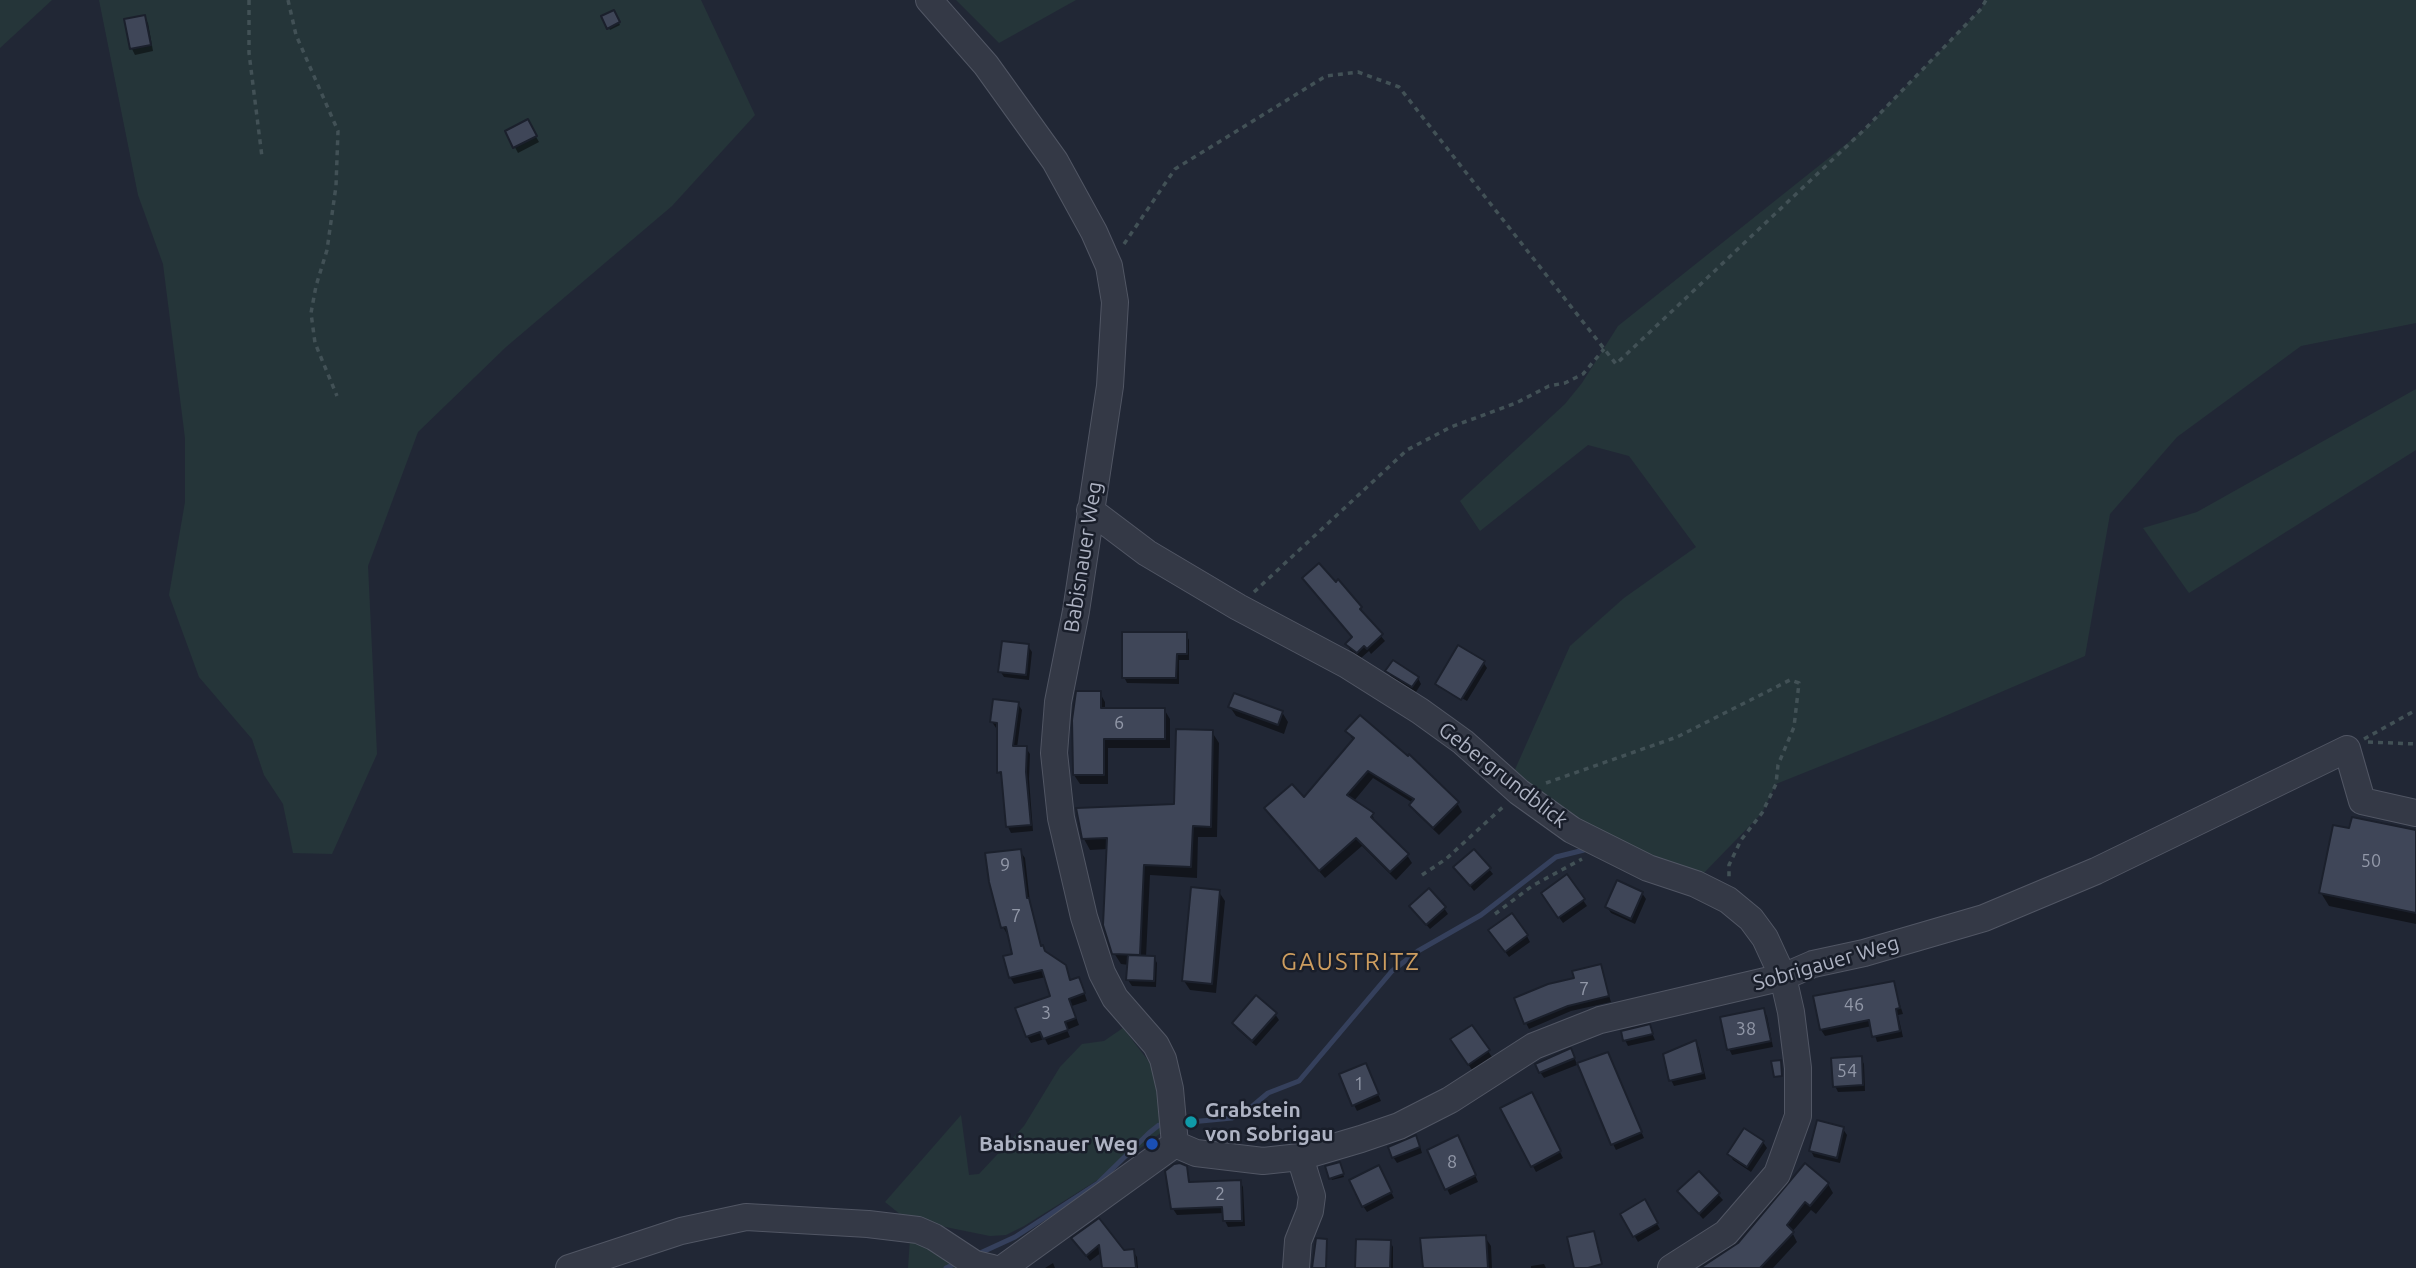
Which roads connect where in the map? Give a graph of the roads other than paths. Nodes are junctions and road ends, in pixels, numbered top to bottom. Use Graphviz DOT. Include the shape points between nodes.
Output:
graph roads {
  1 [pos="929,0"];
  2 [pos="1090,510"];
  3 [pos="2416,813"];
  4 [pos="1783,976"];
  5 [pos="1173,1130"];
  6 [pos="1300,1157"];
  7 [pos="975,1261"];
  8 [pos="569,1268"];
  9 [pos="1003,1268"];
  10 [pos="1296,1268"];
  11 [pos="1671,1268"];
  1 -- 2 [label="street, Babisnauer Weg" via="986,65 1055,161 1109,266 1115,302 1110,386"];
  2 -- 4 [label="street, Gebergrundblick" via="1147,553 1347,664 1420,711 1572,830 1648,868 1728,900 1765,938"];
  2 -- 5 [label="street, Babisnauer Weg" via="1058,702 1054,753 1061,818 1102,973 1115,998 1163,1059"];
  3 -- 4 [label="street, Sobrigauer Weg" via="2362,801 2347,749 2096,871 1984,918"];
  4 -- 6 [label="street, Sobrigauer Weg" via="1600,1020 1534,1046 1450,1100 1399,1126"];
  4 -- 11 [label="street, Gebergrundblick" via="1798,1068 1798,1116 1777,1174 1726,1233"];
  5 -- 6 [label="street" via="1196,1153 1263,1161"];
  5 -- 9 [label="street"];
  6 -- 10 [label="street" via="1312,1196 1298,1241"];
  7 -- 8 [label="street" via="918,1230 746,1217 681,1231"];
}
